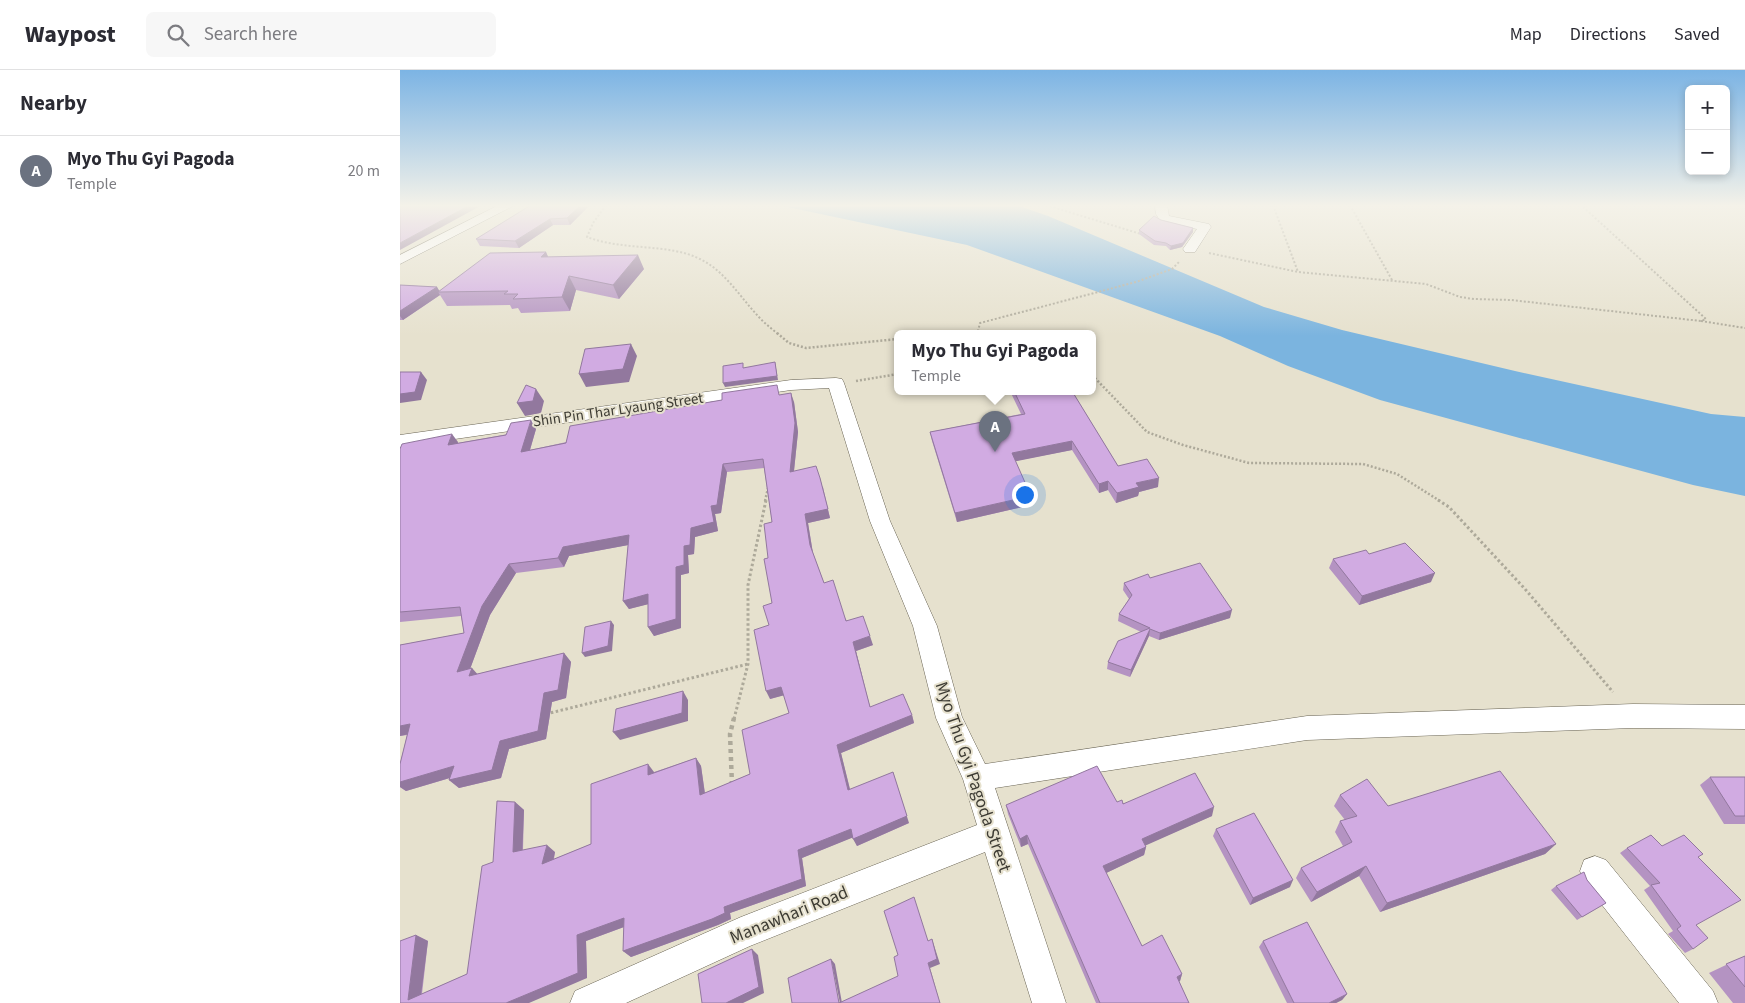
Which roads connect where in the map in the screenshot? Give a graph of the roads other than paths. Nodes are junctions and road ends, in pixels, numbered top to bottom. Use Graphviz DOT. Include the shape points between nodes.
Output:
graph roads {
  1 [pos="423,249"];
  2 [pos="400,260"];
  3 [pos="836,383"];
  4 [pos="400,441"];
  5 [pos="1745,717"];
  6 [pos="976,778"];
  7 [pos="993,834"];
  8 [pos="1595,871"];
  9 [pos="587,1003"];
  10 [pos="1049,1003"];
  11 [pos="1701,1003"];
  1 -- 2 [label="street"];
  3 -- 4 [label="street, Shin Pin Thar Lyaung Street" via="791,385"];
  3 -- 6 [label="street, Myo Thu Gyi Pagoda Street" via="880,522 925,626 949,718"];
  5 -- 6 [label="street" via="1633,716 1307,728"];
  6 -- 7 [label="street, Myo Thu Gyi Pagoda Street"];
  7 -- 9 [label="street, Manawhari Road" via="741,933"];
  7 -- 10 [label="street, Myo Thu Gyi Pagoda Street"];
  8 -- 11 [label="street"];
}
